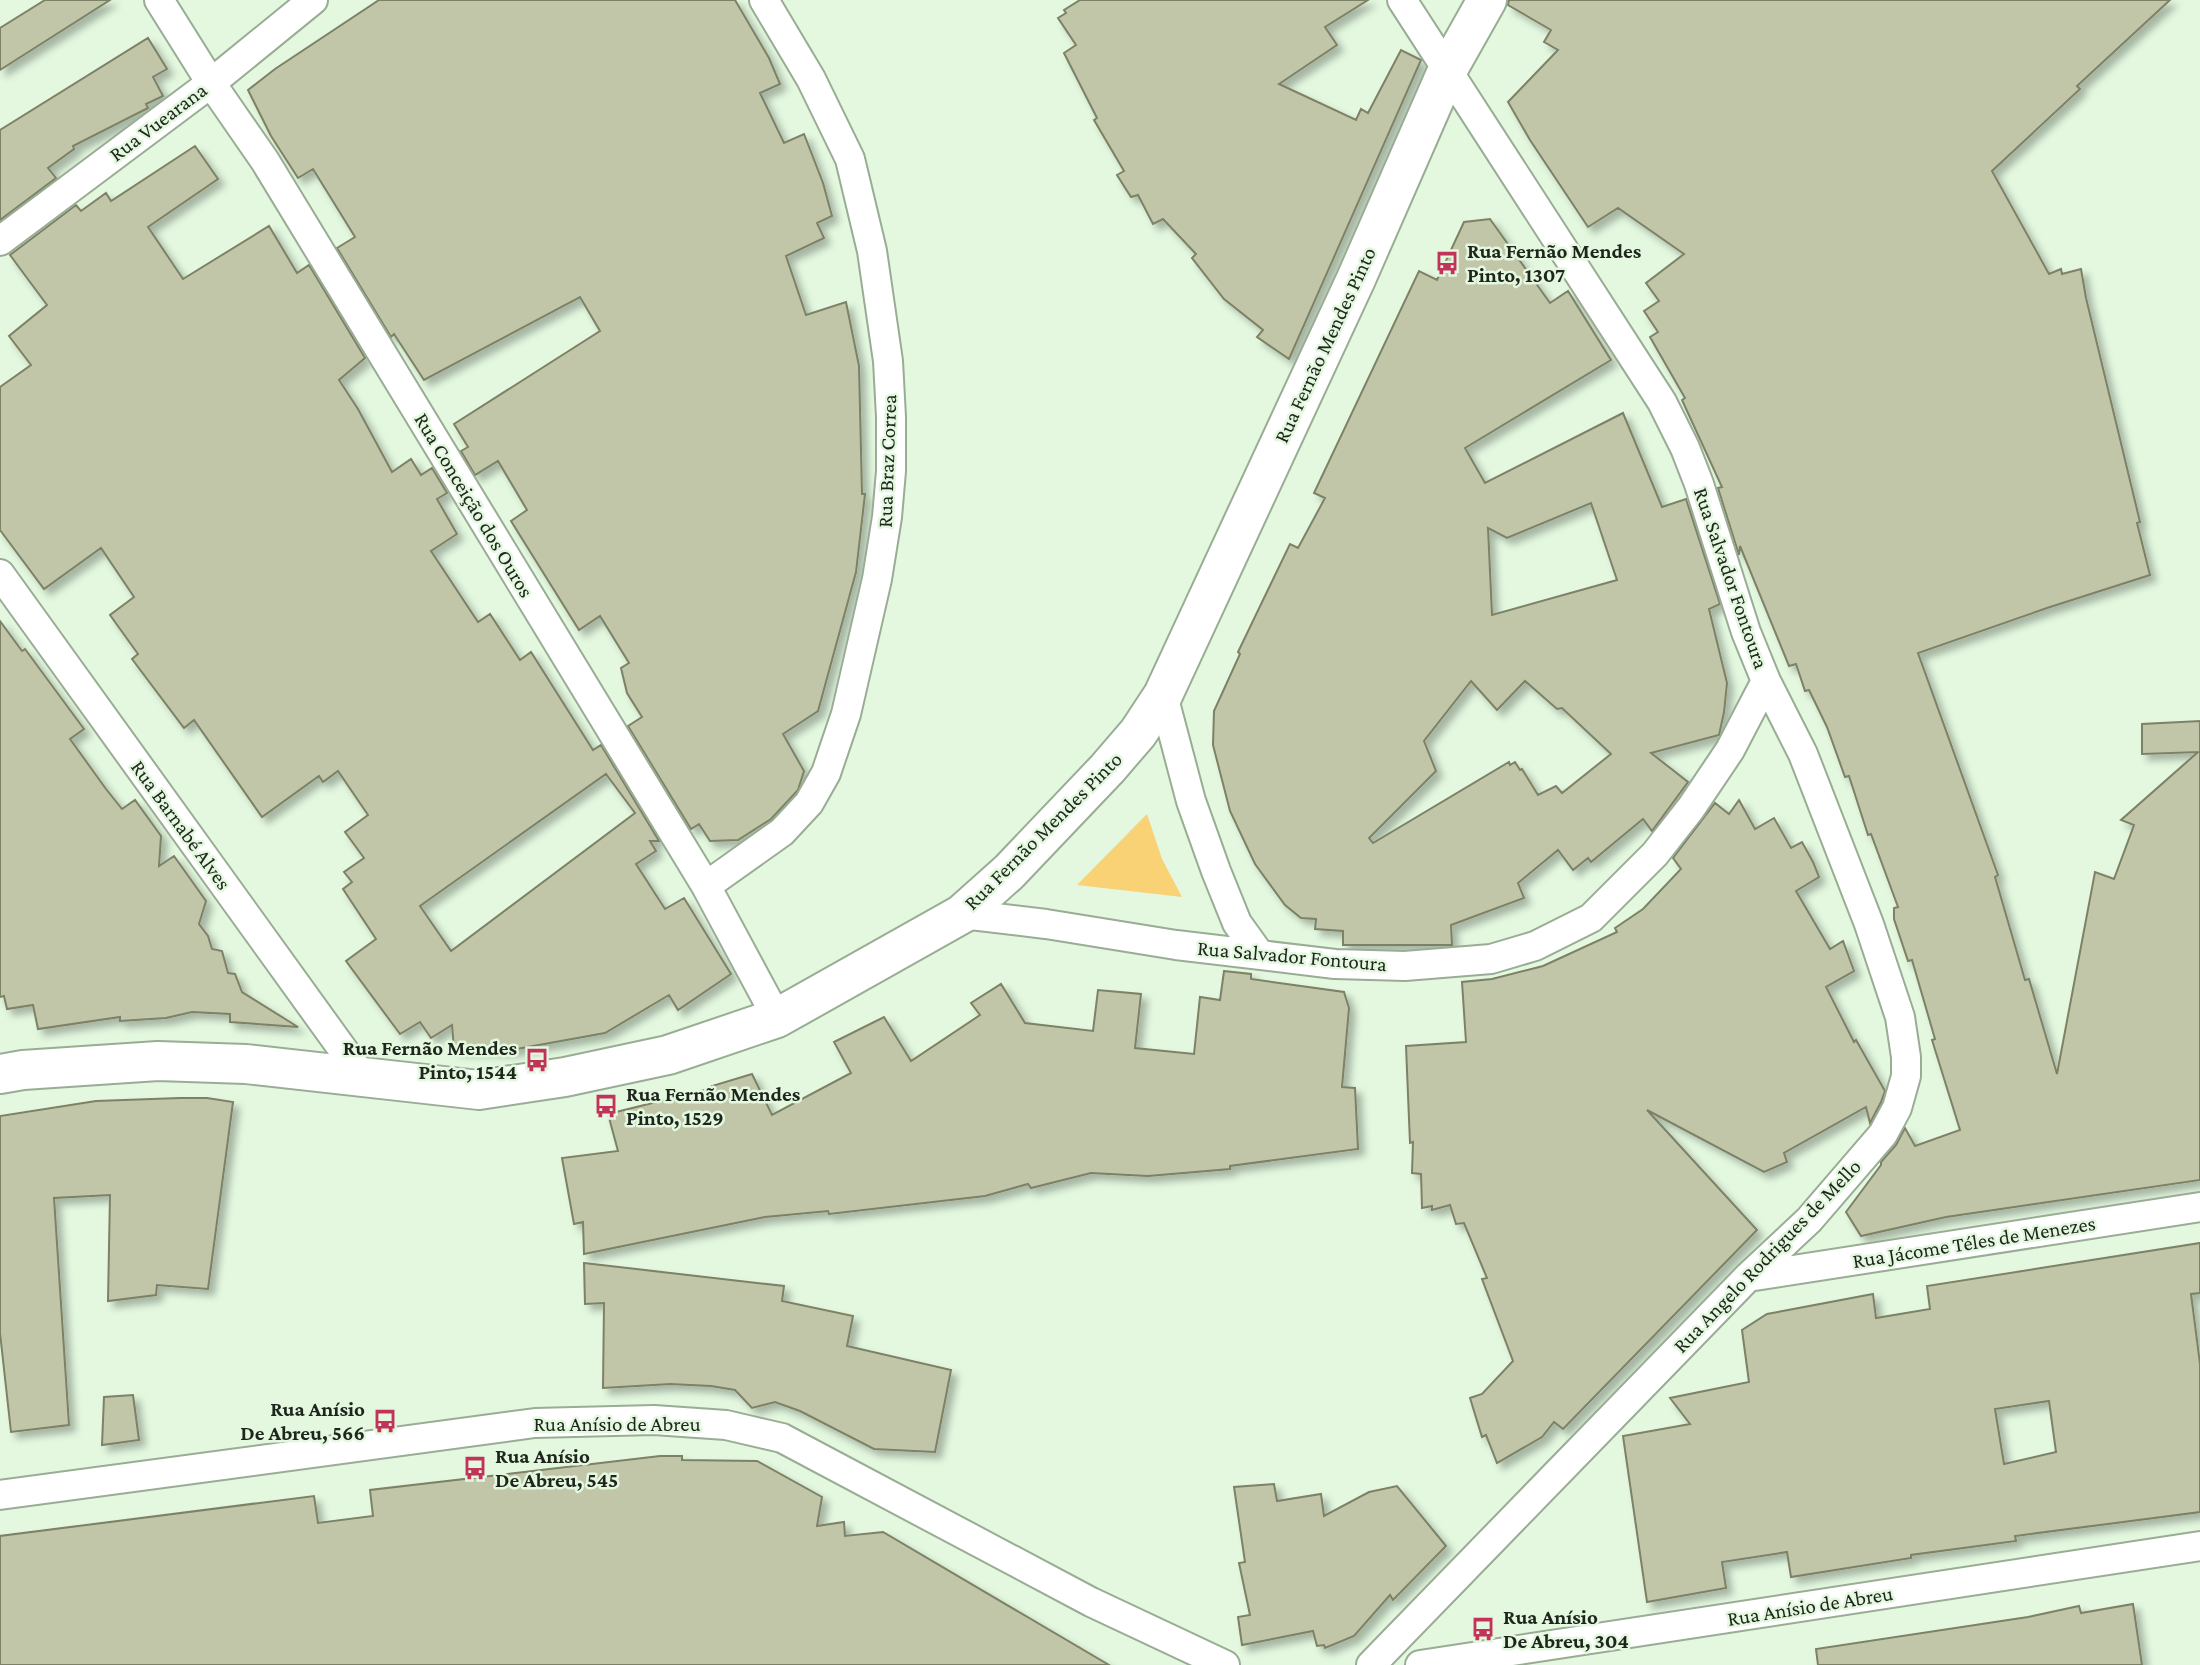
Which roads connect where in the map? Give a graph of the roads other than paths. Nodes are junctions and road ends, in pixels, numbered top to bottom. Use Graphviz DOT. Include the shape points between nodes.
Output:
graph roads {
  1 [pos="159,0"];
  2 [pos="313,0"];
  3 [pos="764,0"];
  4 [pos="1402,0"];
  5 [pos="1487,0"];
  6 [pos="1447,71"];
  7 [pos="211,83"];
  8 [pos="0,241"];
  9 [pos="0,574"];
  10 [pos="1766,681"];
  11 [pos="1163,695"];
  12 [pos="706,886"];
  13 [pos="962,914"];
  14 [pos="1260,955"];
  15 [pos="777,1018"];
  16 [pos="0,1074"];
  17 [pos="362,1076"];
  18 [pos="2200,1206"];
  19 [pos="1748,1277"];
  20 [pos="0,1495"];
  21 [pos="2200,1546"];
  22 [pos="1225,1665"];
  23 [pos="1371,1665"];
  24 [pos="1420,1665"];
  1 -- 7 [label="street, Rua Conceição dos Ouros"];
  2 -- 7 [label="street, Rua Vuearana"];
  3 -- 12 [label="street, Rua Braz Correa" via="811,79 850,159 872,251 888,361 891,471 877,579 846,714 826,773 809,803 782,832"];
  4 -- 6 [label="street, Rua Salvador Fontoura"];
  5 -- 6 [label="street, Rua Fernão Mendes Pinto"];
  6 -- 10 [label="street, Rua Salvador Fontoura" via="1662,402 1699,484 1732,592"];
  6 -- 11 [label="street, Rua Fernão Mendes Pinto"];
  7 -- 8 [label="street, Rua Vuearana"];
  7 -- 12 [label="street, Rua Conceição dos Ouros" via="265,162"];
  9 -- 17 [label="street, Rua Barnabé Alves"];
  10 -- 14 [label="street, Rua Salvador Fontoura" via="1730,751 1691,808 1655,855 1591,918 1535,946 1491,959 1405,966"];
  10 -- 19 [label="street, Rua Angelo Rodrigues de Mello" via="1803,754 1869,924 1900,1017 1906,1076 1883,1134 1808,1220"];
  11 -- 13 [label="street, Rua Fernão Mendes Pinto" via="1107,769 1009,872"];
  11 -- 14 [label="street" via="1191,802 1216,871 1237,923"];
  12 -- 15 [label="street, Rua Conceição dos Ouros"];
  13 -- 14 [label="street, Rua Salvador Fontoura"];
  13 -- 15 [label="street, Rua Fernão Mendes Pinto"];
  15 -- 17 [label="street, Rua Fernão Mendes Pinto" via="668,1055 479,1090"];
  16 -- 17 [label="street, Rua Fernão Mendes Pinto" via="158,1061 246,1063"];
  18 -- 19 [label="street, Rua Jácome Téles de Menezes"];
  19 -- 23 [label="street, Rua Angelo Rodrigues de Mello"];
  20 -- 22 [label="street, Rua Anísio de Abreu" via="535,1423 654,1420 726,1425 782,1438 1091,1602"];
  21 -- 24 [label="street, Rua Anísio de Abreu"];
}
